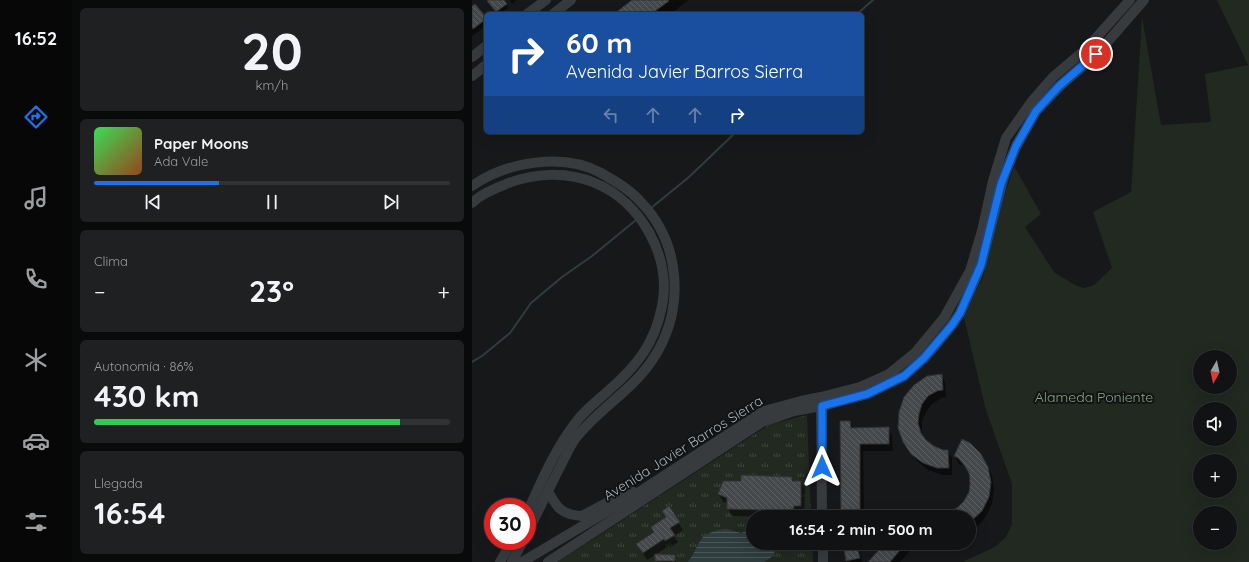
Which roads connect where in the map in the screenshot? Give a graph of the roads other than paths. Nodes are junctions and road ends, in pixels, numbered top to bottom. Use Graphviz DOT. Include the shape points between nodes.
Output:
graph roads {
  1 [pos="546,0"];
  2 [pos="571,0"];
  3 [pos="1130,0"];
  4 [pos="1144,0"];
  5 [pos="531,12"];
  6 [pos="556,12"];
  7 [pos="484,48"];
  8 [pos="472,57"];
  9 [pos="484,67"];
  10 [pos="472,76"];
  11 [pos="472,186"];
  12 [pos="472,203"];
  13 [pos="821,402"];
  14 [pos="676,468"];
  15 [pos="548,491"];
  16 [pos="534,498"];
  17 [pos="822,510"];
  18 [pos="536,515"];
  19 [pos="507,550"];
  20 [pos="518,550"];
  21 [pos="823,550"];
  22 [pos="500,562"];
  23 [pos="512,562"];
  24 [pos="522,562"];
  25 [pos="548,562"];
  26 [pos="823,562"];
  1 -- 5 [label="street"];
  2 -- 6 [label="street"];
  3 -- 13 [label="street, Avenida Javier Barros Sierra" via="1086,49 1053,77 1006,138 972,265 944,318 915,353 889,374"];
  4 -- 13 [label="street, Avenida Javier Barros Sierra" via="1096,54 1059,86 1036,111 1016,146 1005,173 981,265 952,325 924,358 904,376 867,394"];
  7 -- 8 [label="street"];
  9 -- 10 [label="street"];
  11 -- 15 [label="street" via="481,179 517,165 547,161 575,164 598,171 621,184 640,201 659,224 669,248 675,278 674,307 663,342 637,379 595,416 574,440"];
  12 -- 16 [label="street" via="487,193 521,178 546,174 572,176 595,183 615,194 634,211 657,249 664,270 663,305 653,338 627,374 587,409 564,438"];
  13 -- 14 [label="street, Avenida Javier Barros Sierra" via="801,401 764,411"];
  13 -- 17 [label="street"];
  13 -- 25 [label="street, Avenida Javier Barros Sierra" via="762,422"];
  14 -- 15 [label="street" via="582,516 564,512 553,501"];
  14 -- 24 [label="street, Avenida Javier Barros Sierra"];
  15 -- 18 [label="street"];
  19 -- 22 [label="street"];
  20 -- 23 [label="street"];
  21 -- 26 [label="street"];
}
